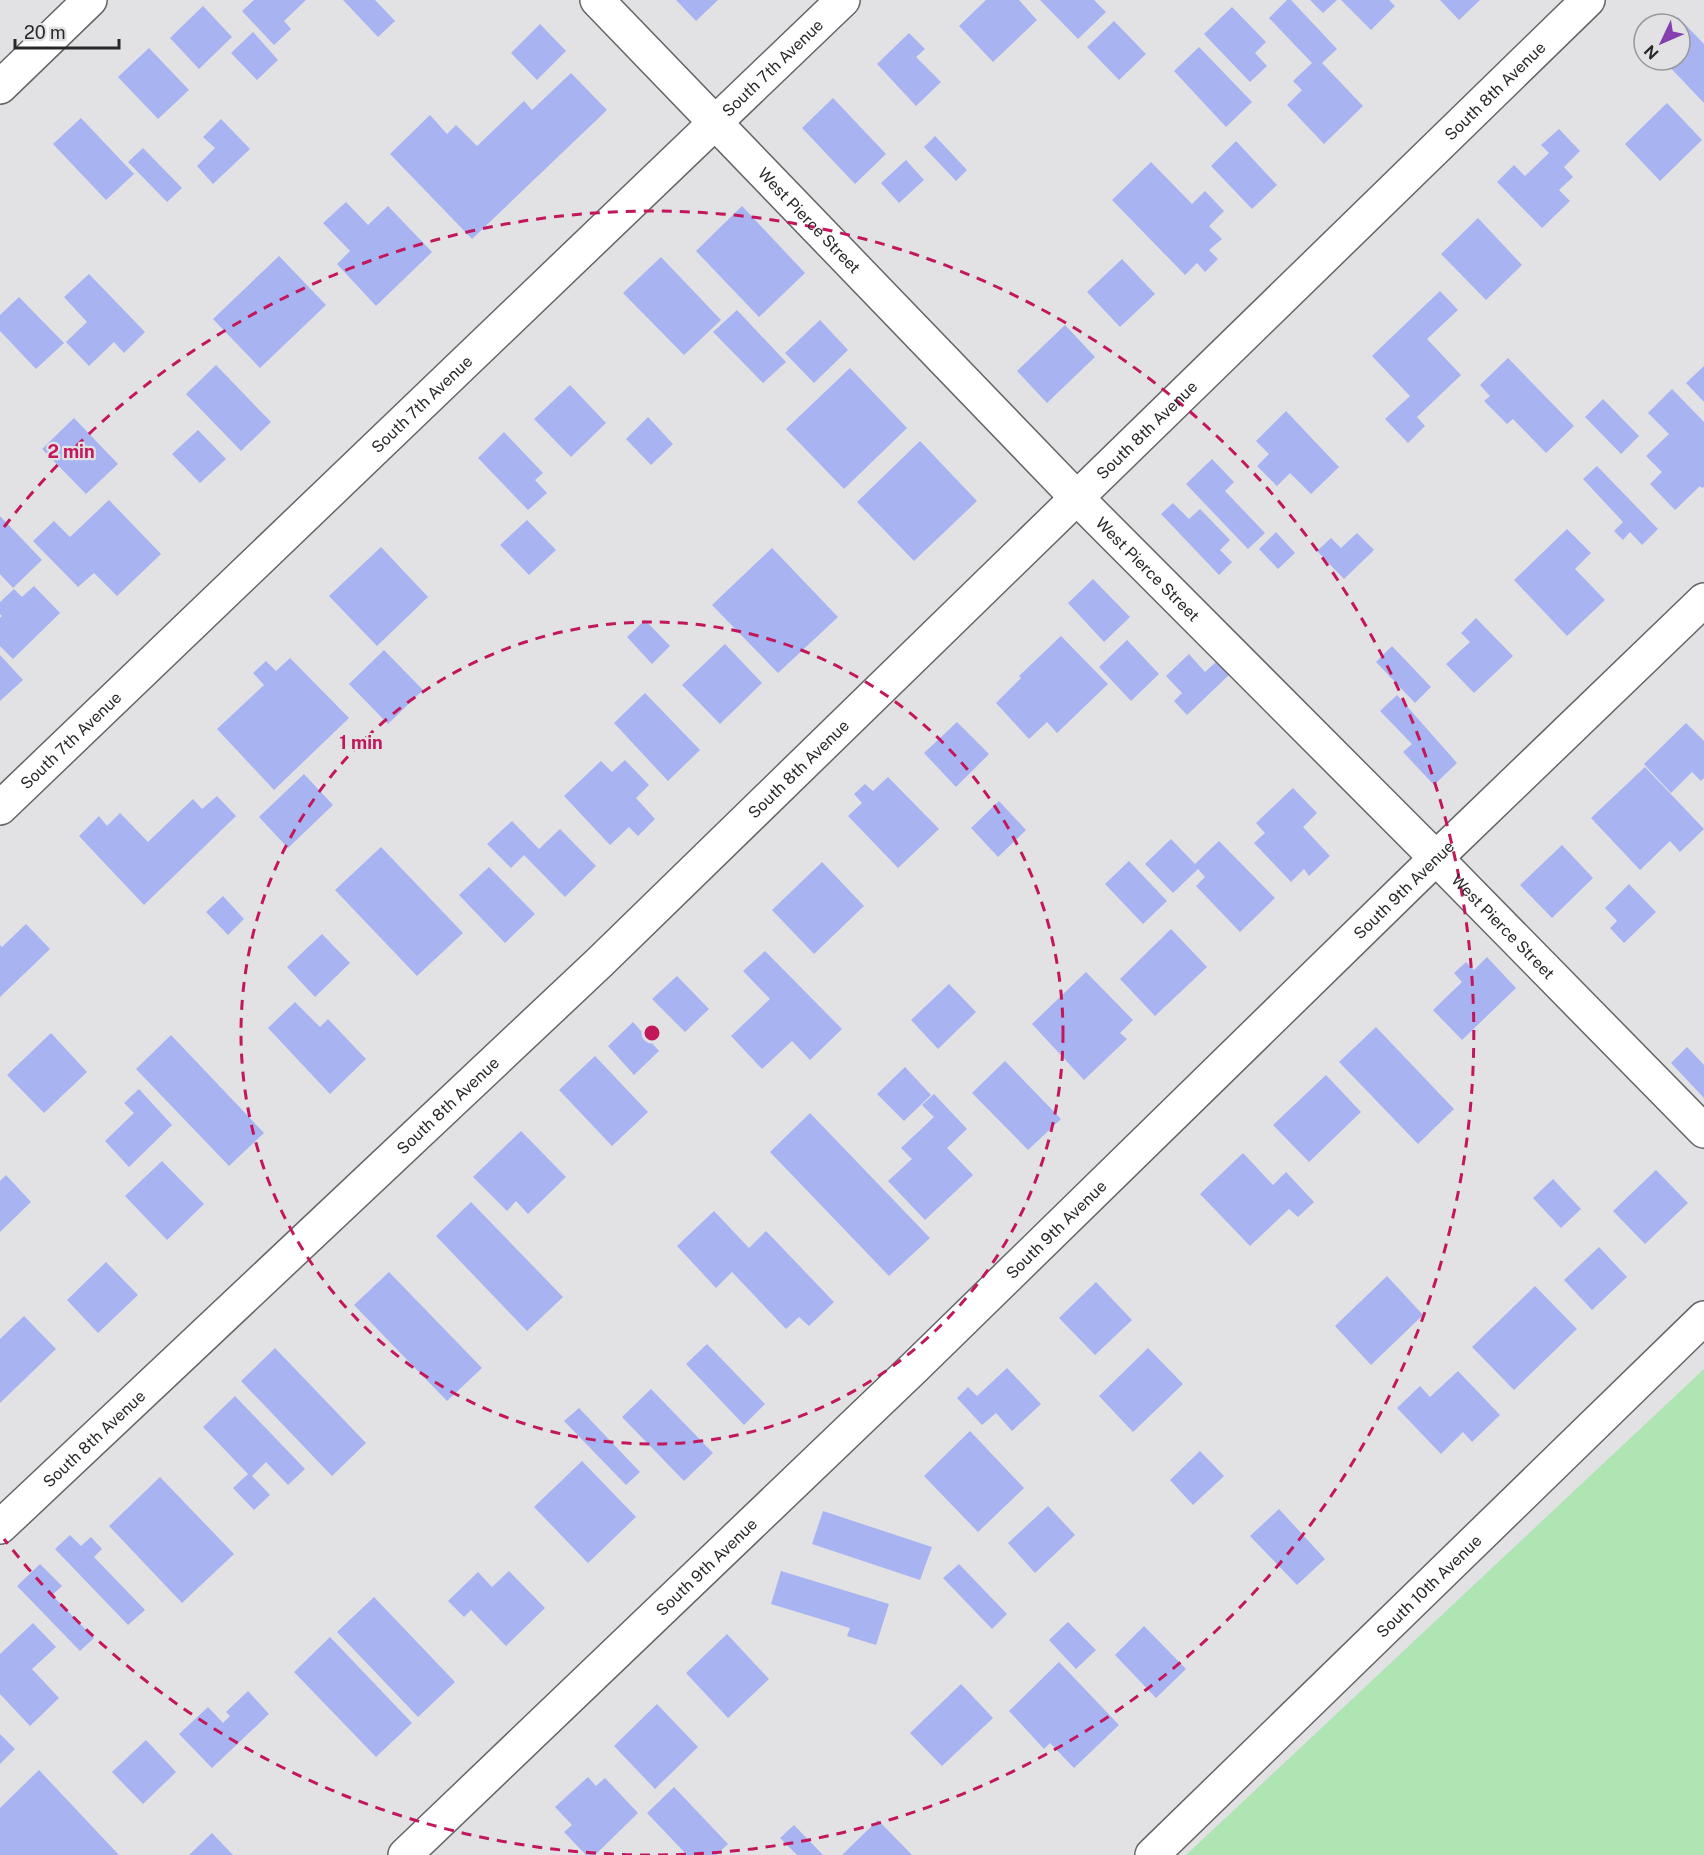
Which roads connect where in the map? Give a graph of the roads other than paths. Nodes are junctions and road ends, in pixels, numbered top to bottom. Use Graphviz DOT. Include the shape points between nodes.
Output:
graph roads {
  1 [pos="90,0"];
  2 [pos="597,0"];
  3 [pos="843,0"];
  4 [pos="1588,0"];
  5 [pos="0,87"];
  6 [pos="714,123"];
  7 [pos="1077,498"];
  8 [pos="1704,600"];
  9 [pos="0,808"];
  10 [pos="1436,858"];
  11 [pos="1704,1131"];
  12 [pos="1704,1318"];
  13 [pos="0,1527"];
  14 [pos="405,1855"];
  15 [pos="1152,1855"];
  1 -- 5 [label="street"];
  2 -- 6 [label="street, West Pierce Street"];
  3 -- 6 [label="street, South 7th Avenue"];
  4 -- 7 [label="street, South 8th Avenue"];
  6 -- 7 [label="street, West Pierce Street"];
  6 -- 9 [label="street, South 7th Avenue"];
  7 -- 10 [label="street, West Pierce Street"];
  7 -- 13 [label="street, South 8th Avenue" via="600,962"];
  8 -- 10 [label="street, South 9th Avenue"];
  10 -- 11 [label="street, West Pierce Street"];
  10 -- 14 [label="street, South 9th Avenue" via="915,1367"];
  12 -- 15 [label="street, South 10th Avenue"];
}
